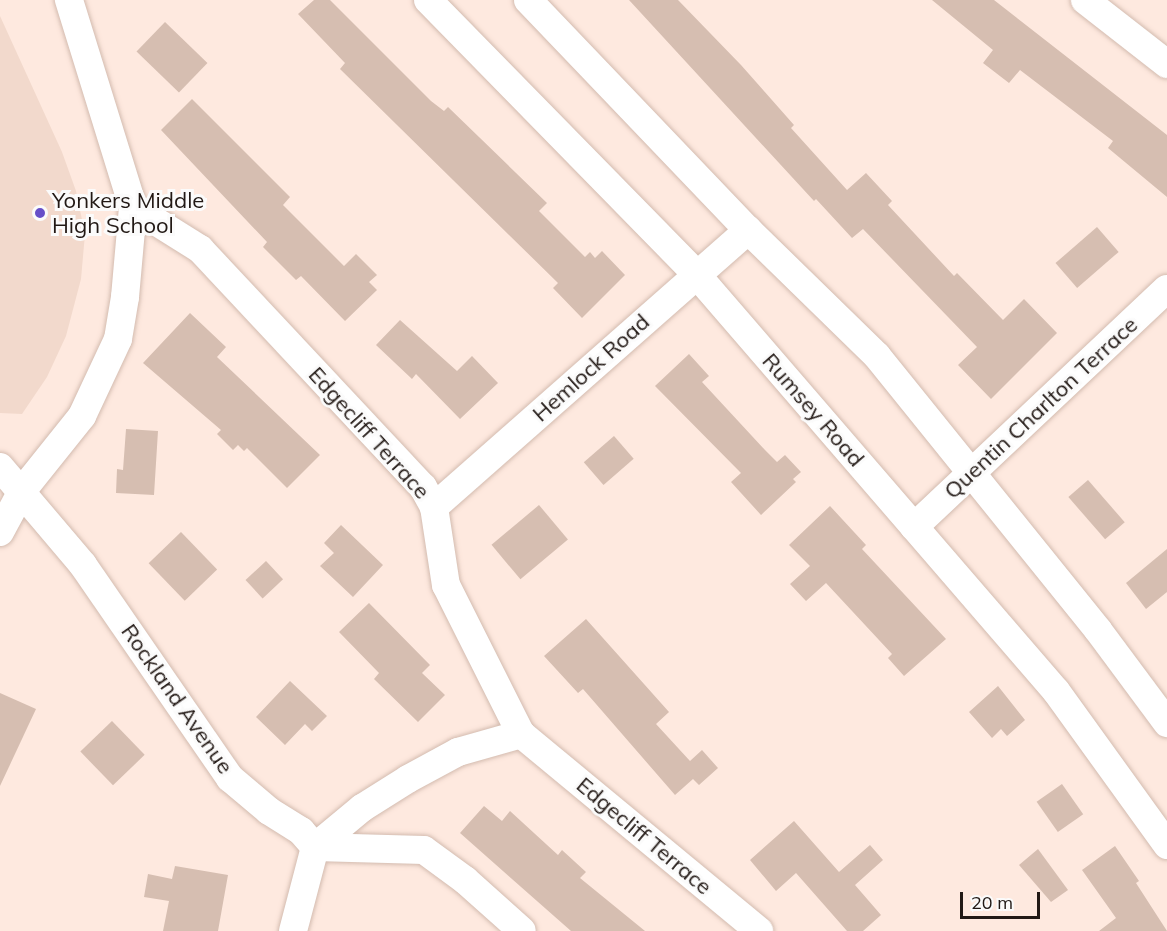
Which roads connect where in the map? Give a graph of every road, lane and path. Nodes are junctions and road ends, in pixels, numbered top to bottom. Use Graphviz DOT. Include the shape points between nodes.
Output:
graph roads {
  1 [pos="69,0"];
  2 [pos="428,0"];
  3 [pos="528,0"];
  4 [pos="1085,0"];
  5 [pos="1167,64"];
  6 [pos="133,207"];
  7 [pos="748,230"];
  8 [pos="696,274"];
  9 [pos="1167,289"];
  10 [pos="0,467"];
  11 [pos="973,473"];
  12 [pos="22,491"];
  13 [pos="434,507"];
  14 [pos="914,527"];
  15 [pos="0,532"];
  16 [pos="1167,723"];
  17 [pos="521,735"];
  18 [pos="1167,845"];
  19 [pos="315,847"];
  20 [pos="293,931"];
  21 [pos="522,931"];
  22 [pos="759,931"];
  1 -- 6 [label="street"];
  2 -- 8 [label="street, Rumsey Road"];
  3 -- 7 [label="street"];
  4 -- 5 [label="street"];
  6 -- 12 [label="street" via="117,339 82,416"];
  6 -- 13 [label="street, Edgecliff Terrace" via="200,249 423,487"];
  7 -- 8 [label="street, Hemlock Road"];
  7 -- 11 [label="street" via="877,356"];
  8 -- 13 [label="street, Hemlock Road"];
  8 -- 14 [label="street, Rumsey Road"];
  9 -- 11 [label="street, Quentin Charlton Terrace"];
  10 -- 12 [label="street, Rockland Avenue"];
  11 -- 14 [label="street, Quentin Charlton Terrace"];
  11 -- 16 [label="street"];
  12 -- 15 [label="street"];
  12 -- 19 [label="street, Rockland Avenue" via="83,564 230,777 269,811 301,831"];
  13 -- 17 [label="street, Edgecliff Terrace" via="446,585"];
  14 -- 18 [label="street, Rumsey Road" via="1056,691"];
  17 -- 19 [label="street" via="458,752 408,779 362,808"];
  17 -- 22 [label="street, Edgecliff Terrace"];
  19 -- 20 [label="street"];
  19 -- 21 [label="street" via="424,850"];
}
